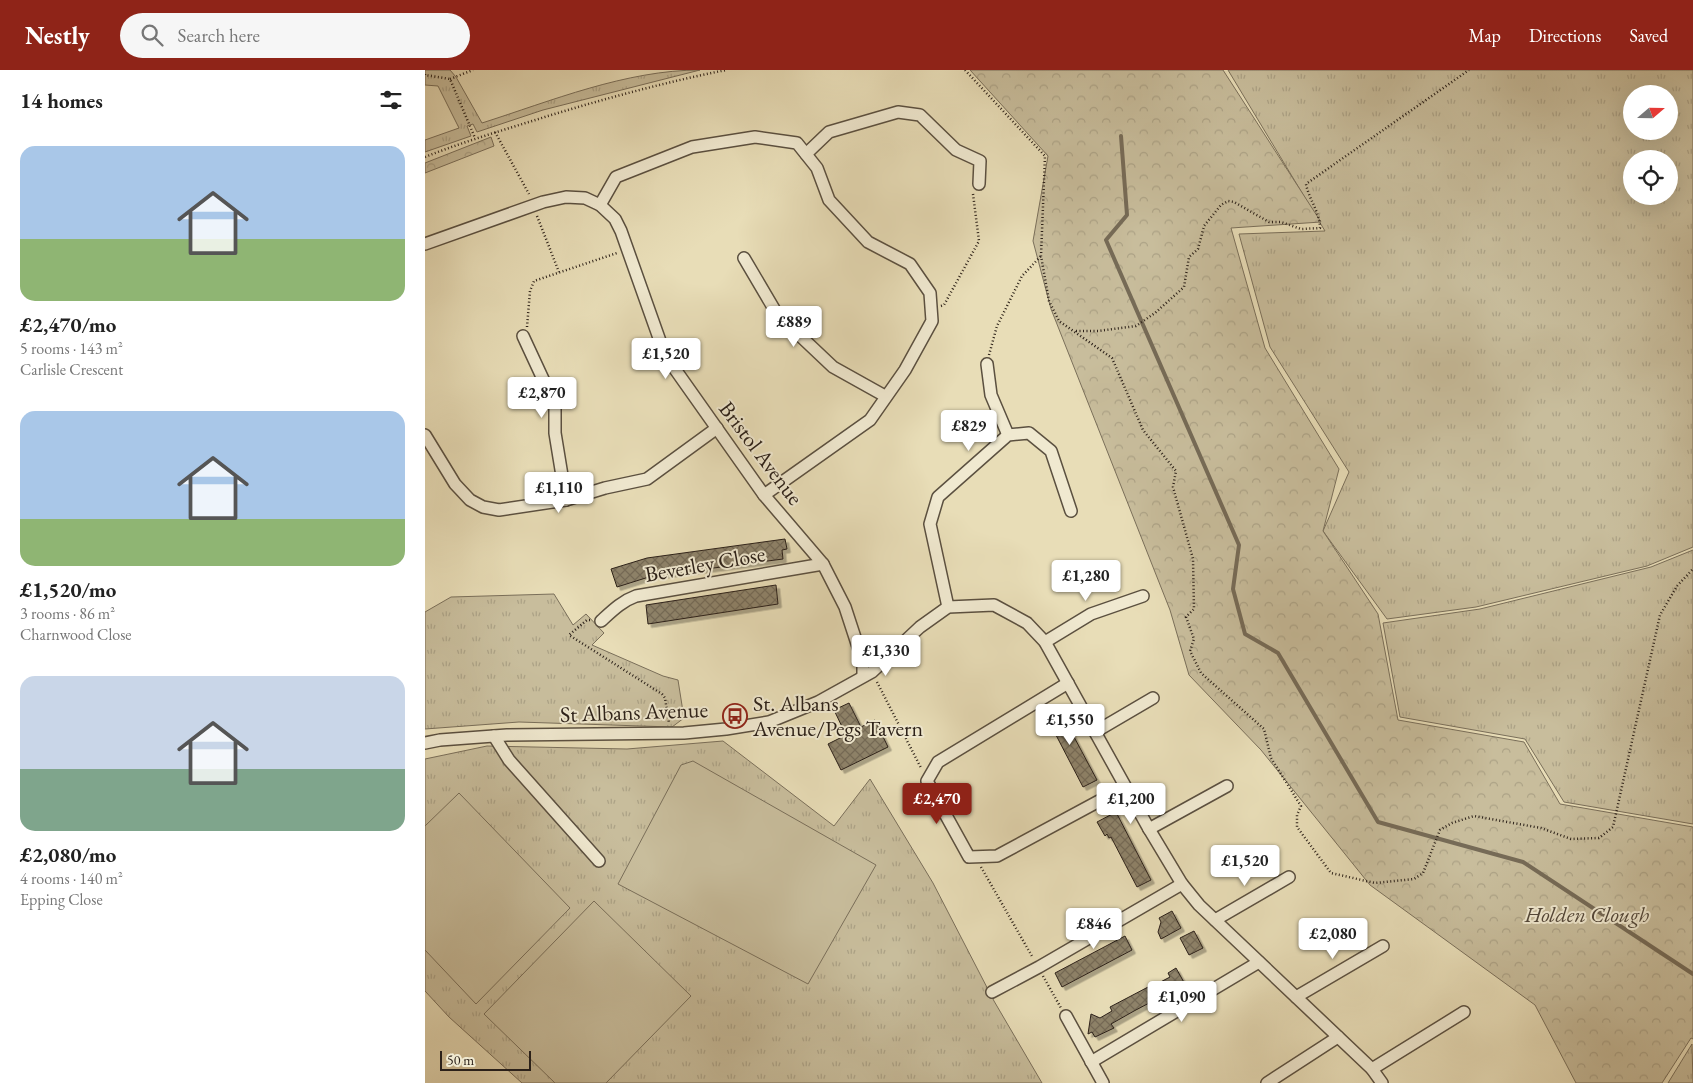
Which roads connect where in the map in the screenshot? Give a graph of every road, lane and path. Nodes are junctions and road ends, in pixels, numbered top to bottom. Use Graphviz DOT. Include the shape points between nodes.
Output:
graph roads {
  1 [pos="473,70"];
  2 [pos="726,70"];
  3 [pos="965,70"];
  4 [pos="1469,70"];
  5 [pos="425,75"];
  6 [pos="450,79"];
  7 [pos="495,132"];
  8 [pos="475,139"];
  9 [pos="806,154"];
  10 [pos="425,157"];
  11 [pos="979,184"];
  12 [pos="534,205"];
  13 [pos="600,205"];
  14 [pos="425,244"];
  15 [pos="628,249"];
  16 [pos="1041,256"];
  17 [pos="744,258"];
  18 [pos="559,272"];
  19 [pos="944,305"];
  20 [pos="1074,331"];
  21 [pos="523,336"];
  22 [pos="987,364"];
  23 [pos="885,396"];
  24 [pos="717,428"];
  25 [pos="425,435"];
  26 [pos="1008,435"];
  27 [pos="764,495"];
  28 [pos="566,500"];
  29 [pos="1071,511"];
  30 [pos="823,564"];
  31 [pos="1693,569"];
  32 [pos="1143,596"];
  33 [pos="948,606"];
  34 [pos="601,622"];
  35 [pos="1045,642"];
  36 [pos="867,674"];
  37 [pos="1068,683"];
  38 [pos="1153,698"];
  39 [pos="1095,732"];
  40 [pos="671,734"];
  41 [pos="493,736"];
  42 [pos="425,743"];
  43 [pos="927,781"];
  44 [pos="1227,786"];
  45 [pos="1125,787"];
  46 [pos="1149,829"];
  47 [pos="975,857"];
  48 [pos="599,860"];
  49 [pos="1289,877"];
  50 [pos="1183,884"];
  51 [pos="1215,920"];
  52 [pos="1383,946"];
  53 [pos="1259,962"];
  54 [pos="1039,967"];
  55 [pos="992,992"];
  56 [pos="1297,997"];
  57 [pos="1464,1012"];
  58 [pos="1066,1016"];
  59 [pos="1338,1037"];
  60 [pos="1091,1062"];
  61 [pos="1372,1070"];
  62 [pos="1103,1083"];
  63 [pos="1267,1083"];
  64 [pos="1383,1083"];
  1 -- 6 [label="path"];
  2 -- 7 [label="path" via="678,80"];
  3 -- 16 [label="path" via="1045,156"];
  4 -- 20 [label="path" via="1305,184 1320,217 1320,228 1301,229 1281,222 1269,222 1227,201 1204,226 1198,248 1189,257 1183,287 1155,313 1136,326"];
  5 -- 6 [label="path"];
  6 -- 8 [label="path"];
  7 -- 8 [label="path"];
  7 -- 12 [label="path"];
  8 -- 10 [label="path"];
  9 -- 11 [label="street" via="829,132 898,112 920,115 956,150 980,161"];
  9 -- 13 [label="street" via="797,143 755,136 692,147 616,177"];
  9 -- 23 [label="street" via="817,168 829,200 867,242 910,264 930,293 932,321 905,370"];
  11 -- 19 [label="path" via="973,194 979,241"];
  12 -- 13 [label="street, Bristol Avenue" via="566,196 585,198"];
  12 -- 14 [label="street, Bristol Avenue"];
  12 -- 18 [label="path"];
  13 -- 15 [label="street, Bristol Avenue" via="615,219"];
  15 -- 18 [label="path"];
  15 -- 24 [label="street, Bristol Avenue" via="665,355"];
  16 -- 20 [label="path" via="1049,301 1059,321"];
  16 -- 22 [label="path" via="1022,276 997,326"];
  17 -- 23 [label="street" via="777,314 833,367"];
  18 -- 21 [label="path" via="534,281 530,291 527,330"];
  20 -- 31 [label="path" via="1112,358 1143,430 1176,471 1173,487 1193,559 1194,609 1187,617 1194,639 1190,651 1197,666 1264,730 1271,758 1301,806 1297,827 1331,873 1375,883 1414,879 1423,873 1440,830 1452,822 1474,816 1541,828 1571,839 1599,838 1613,827 1660,615 1677,586"];
  21 -- 28 [label="street" via="555,405 555,433"];
  22 -- 26 [label="street" via="991,395"];
  23 -- 27 [label="street" via="870,420"];
  24 -- 27 [label="street, Bristol Avenue"];
  24 -- 28 [label="street" via="647,479"];
  25 -- 28 [label="street" via="455,484 470,500 483,507 499,510"];
  26 -- 29 [label="street" via="1029,433 1051,451"];
  26 -- 33 [label="street" via="937,497 930,524"];
  27 -- 30 [label="street, Bristol Avenue"];
  30 -- 34 [label="street, Beverley Close" via="636,596 616,606"];
  30 -- 36 [label="street, Bristol Avenue" via="848,616"];
  32 -- 35 [label="street" via="1091,614"];
  33 -- 35 [label="street" via="994,605 1027,623"];
  33 -- 36 [label="street, St Albans Avenue"];
  34 -- 40 [label="path" via="587,620 569,635 662,694"];
  35 -- 37 [label="street"];
  36 -- 40 [label="street, St Albans Avenue" via="818,702 769,722"];
  36 -- 43 [label="path"];
  37 -- 39 [label="street"];
  37 -- 43 [label="street" via="938,762"];
  38 -- 39 [label="street"];
  39 -- 45 [label="street"];
  40 -- 41 [label="street, St Albans Avenue"];
  41 -- 42 [label="street, St Albans Avenue"];
  41 -- 48 [label="street" via="509,760"];
  43 -- 47 [label="street" via="969,857"];
  44 -- 46 [label="street"];
  45 -- 46 [label="street"];
  45 -- 47 [label="street" via="997,856"];
  46 -- 50 [label="street"];
  47 -- 54 [label="path"];
  49 -- 51 [label="street"];
  50 -- 51 [label="street"];
  50 -- 54 [label="street"];
  51 -- 53 [label="street"];
  52 -- 56 [label="street"];
  53 -- 56 [label="street"];
  53 -- 60 [label="street"];
  54 -- 55 [label="street"];
  54 -- 58 [label="path"];
  56 -- 59 [label="street"];
  57 -- 61 [label="street"];
  58 -- 60 [label="street"];
  59 -- 61 [label="street"];
  59 -- 63 [label="street"];
  60 -- 62 [label="street"];
  61 -- 64 [label="street"];
}
